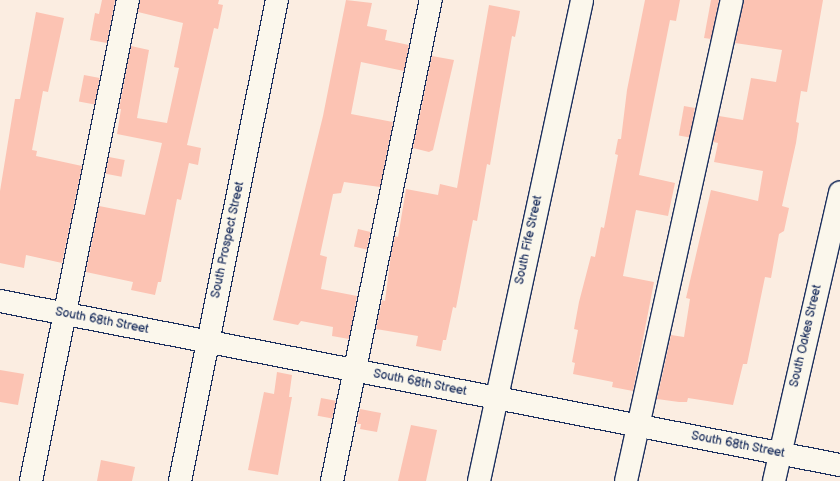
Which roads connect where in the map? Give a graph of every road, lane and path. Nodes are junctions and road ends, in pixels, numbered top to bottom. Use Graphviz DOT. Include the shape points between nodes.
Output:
graph roads {
  1 [pos="128,0"];
  2 [pos="277,0"];
  3 [pos="431,0"];
  4 [pos="582,0"];
  5 [pos="732,0"];
  6 [pos="840,192"];
  7 [pos="0,302"];
  8 [pos="64,314"];
  9 [pos="208,342"];
  10 [pos="353,370"];
  11 [pos="495,398"];
  12 [pos="638,426"];
  13 [pos="779,453"];
  14 [pos="840,465"];
  15 [pos="31,481"];
  16 [pos="180,481"];
  17 [pos="332,481"];
  18 [pos="479,481"];
  19 [pos="626,481"];
  20 [pos="774,481"];
  1 -- 8 [label="street"];
  2 -- 9 [label="street, South Prospect Street"];
  3 -- 10 [label="street"];
  4 -- 11 [label="street, South Fife Street"];
  5 -- 12 [label="street"];
  6 -- 13 [label="street, South Oakes Street"];
  7 -- 8 [label="street, South 68th Street"];
  8 -- 9 [label="street, South 68th Street"];
  8 -- 15 [label="street"];
  9 -- 10 [label="street, South 68th Street"];
  9 -- 16 [label="street, South Prospect Street"];
  10 -- 11 [label="street, South 68th Street"];
  10 -- 17 [label="street"];
  11 -- 12 [label="street, South 68th Street"];
  11 -- 18 [label="street, South Fife Street"];
  12 -- 13 [label="street, South 68th Street"];
  12 -- 19 [label="street"];
  13 -- 14 [label="street, South 68th Street"];
  13 -- 20 [label="street, South Oakes Street"];
}
